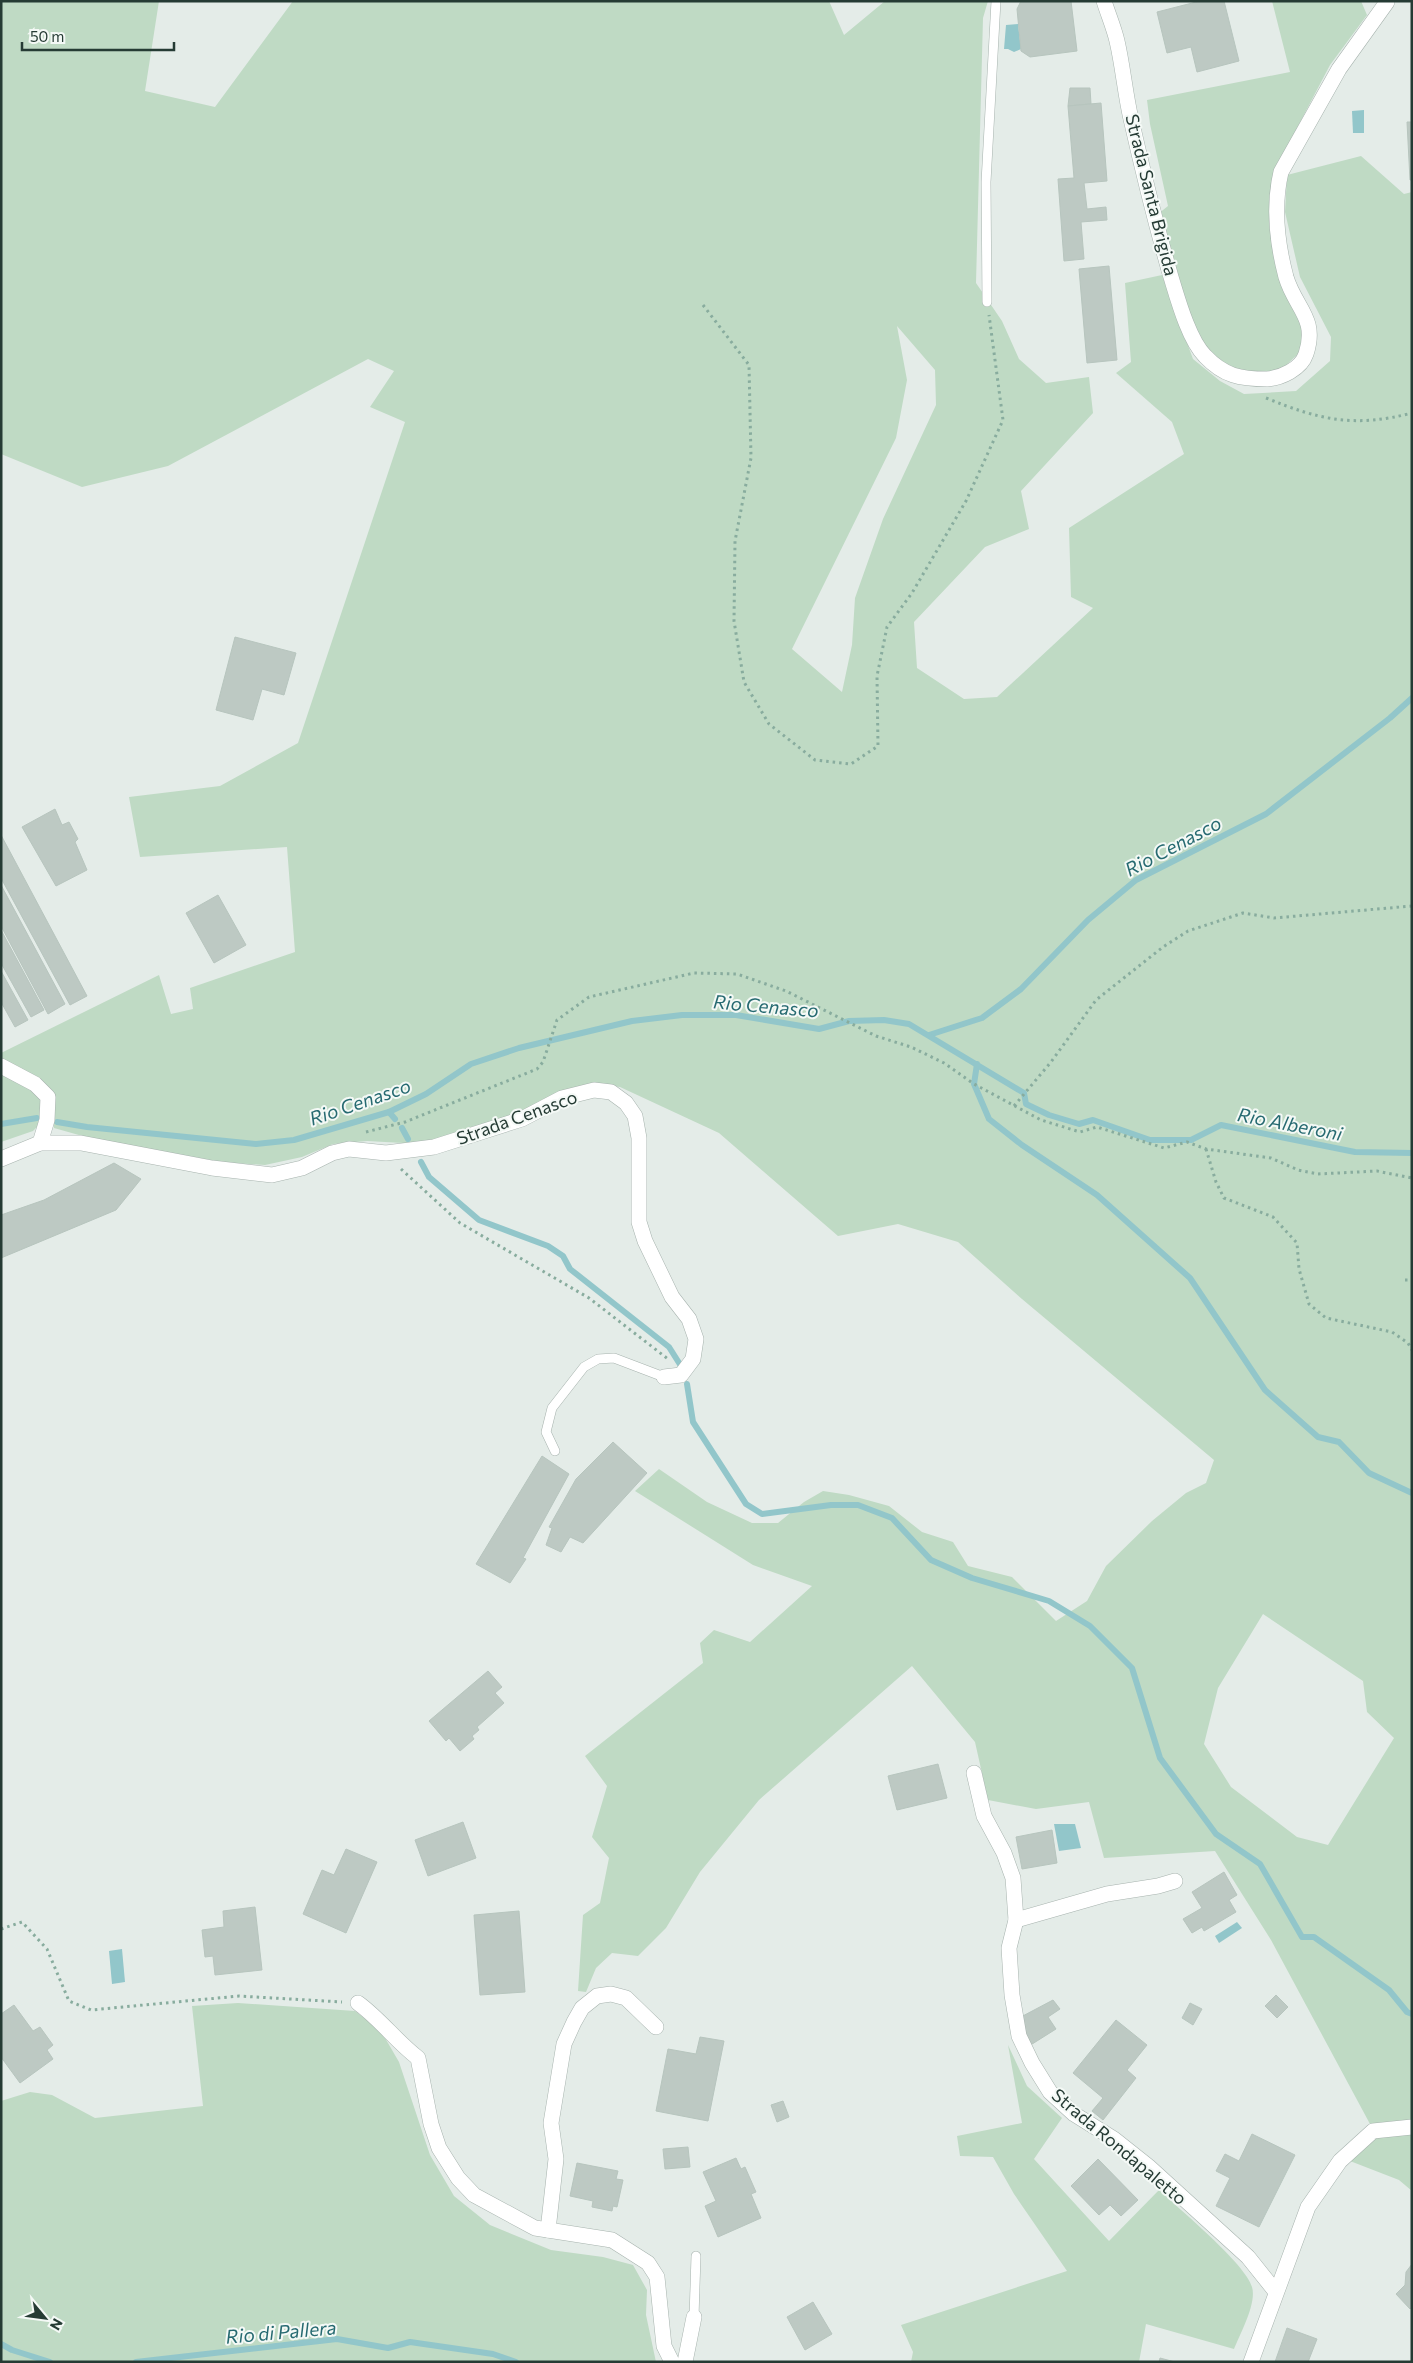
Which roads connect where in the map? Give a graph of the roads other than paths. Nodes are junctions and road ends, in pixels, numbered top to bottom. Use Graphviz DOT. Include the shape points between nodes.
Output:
graph roads {
  1 [pos="996,1"];
  2 [pos="1104,1"];
  3 [pos="1387,2"];
  4 [pos="987,302"];
  5 [pos="1,1066"];
  6 [pos="40,1143"];
  7 [pos="1,1158"];
  8 [pos="668,1376"];
  9 [pos="555,1451"];
  10 [pos="974,1773"];
  11 [pos="1174,1881"];
  12 [pos="1016,1920"];
  13 [pos="358,2003"];
  14 [pos="656,2027"];
  15 [pos="1412,2127"];
  16 [pos="548,2230"];
  17 [pos="696,2256"];
  18 [pos="1276,2292"];
  19 [pos="694,2317"];
  20 [pos="672,2362"];
  21 [pos="685,2362"];
  22 [pos="1251,2362"];
  1 -- 4 [label="lane" via="986,182"];
  2 -- 3 [label="street, Strada Santa Brigida" via="1117,40 1131,118 1178,302 1204,356 1227,374 1257,379 1281,377 1296,367 1305,357 1310,340 1310,325 1286,278 1278,229 1277,188 1281,172 1339,69"];
  5 -- 6 [label="street" via="36,1084 48,1097 47,1120"];
  6 -- 7 [label="street, Strada Cenasco"];
  6 -- 8 [label="street, Strada Cenasco" via="80,1143 212,1168 272,1175 302,1168 332,1153 349,1149 386,1153 411,1151 456,1140 522,1119 562,1098 594,1090 611,1092 626,1103 635,1116 639,1138 640,1222 645,1241 672,1296 689,1319 696,1339 693,1359 681,1374"];
  8 -- 9 [label="lane" via="614,1358 598,1360 584,1367 552,1408 546,1432"];
  10 -- 12 [label="street, Strada Rondapaletto" via="984,1816 1013,1878"];
  11 -- 12 [label="street" via="1107,1894"];
  12 -- 18 [label="street, Strada Rondapaletto" via="1009,1948 1019,2036 1050,2092 1074,2114 1114,2139 1148,2166 1248,2257"];
  13 -- 16 [label="street" via="418,2058 436,2140 458,2178 474,2195 535,2228"];
  14 -- 16 [label="street" via="626,1998 610,1994 597,1996 582,2008 574,2022 564,2044 551,2123 556,2159"];
  15 -- 18 [label="street" via="1373,2131 1340,2161 1308,2207"];
  16 -- 20 [label="street" via="612,2240 648,2263 657,2277 664,2346"];
  17 -- 19 [label="lane"];
  18 -- 22 [label="street"];
  19 -- 21 [label="street"];
}
